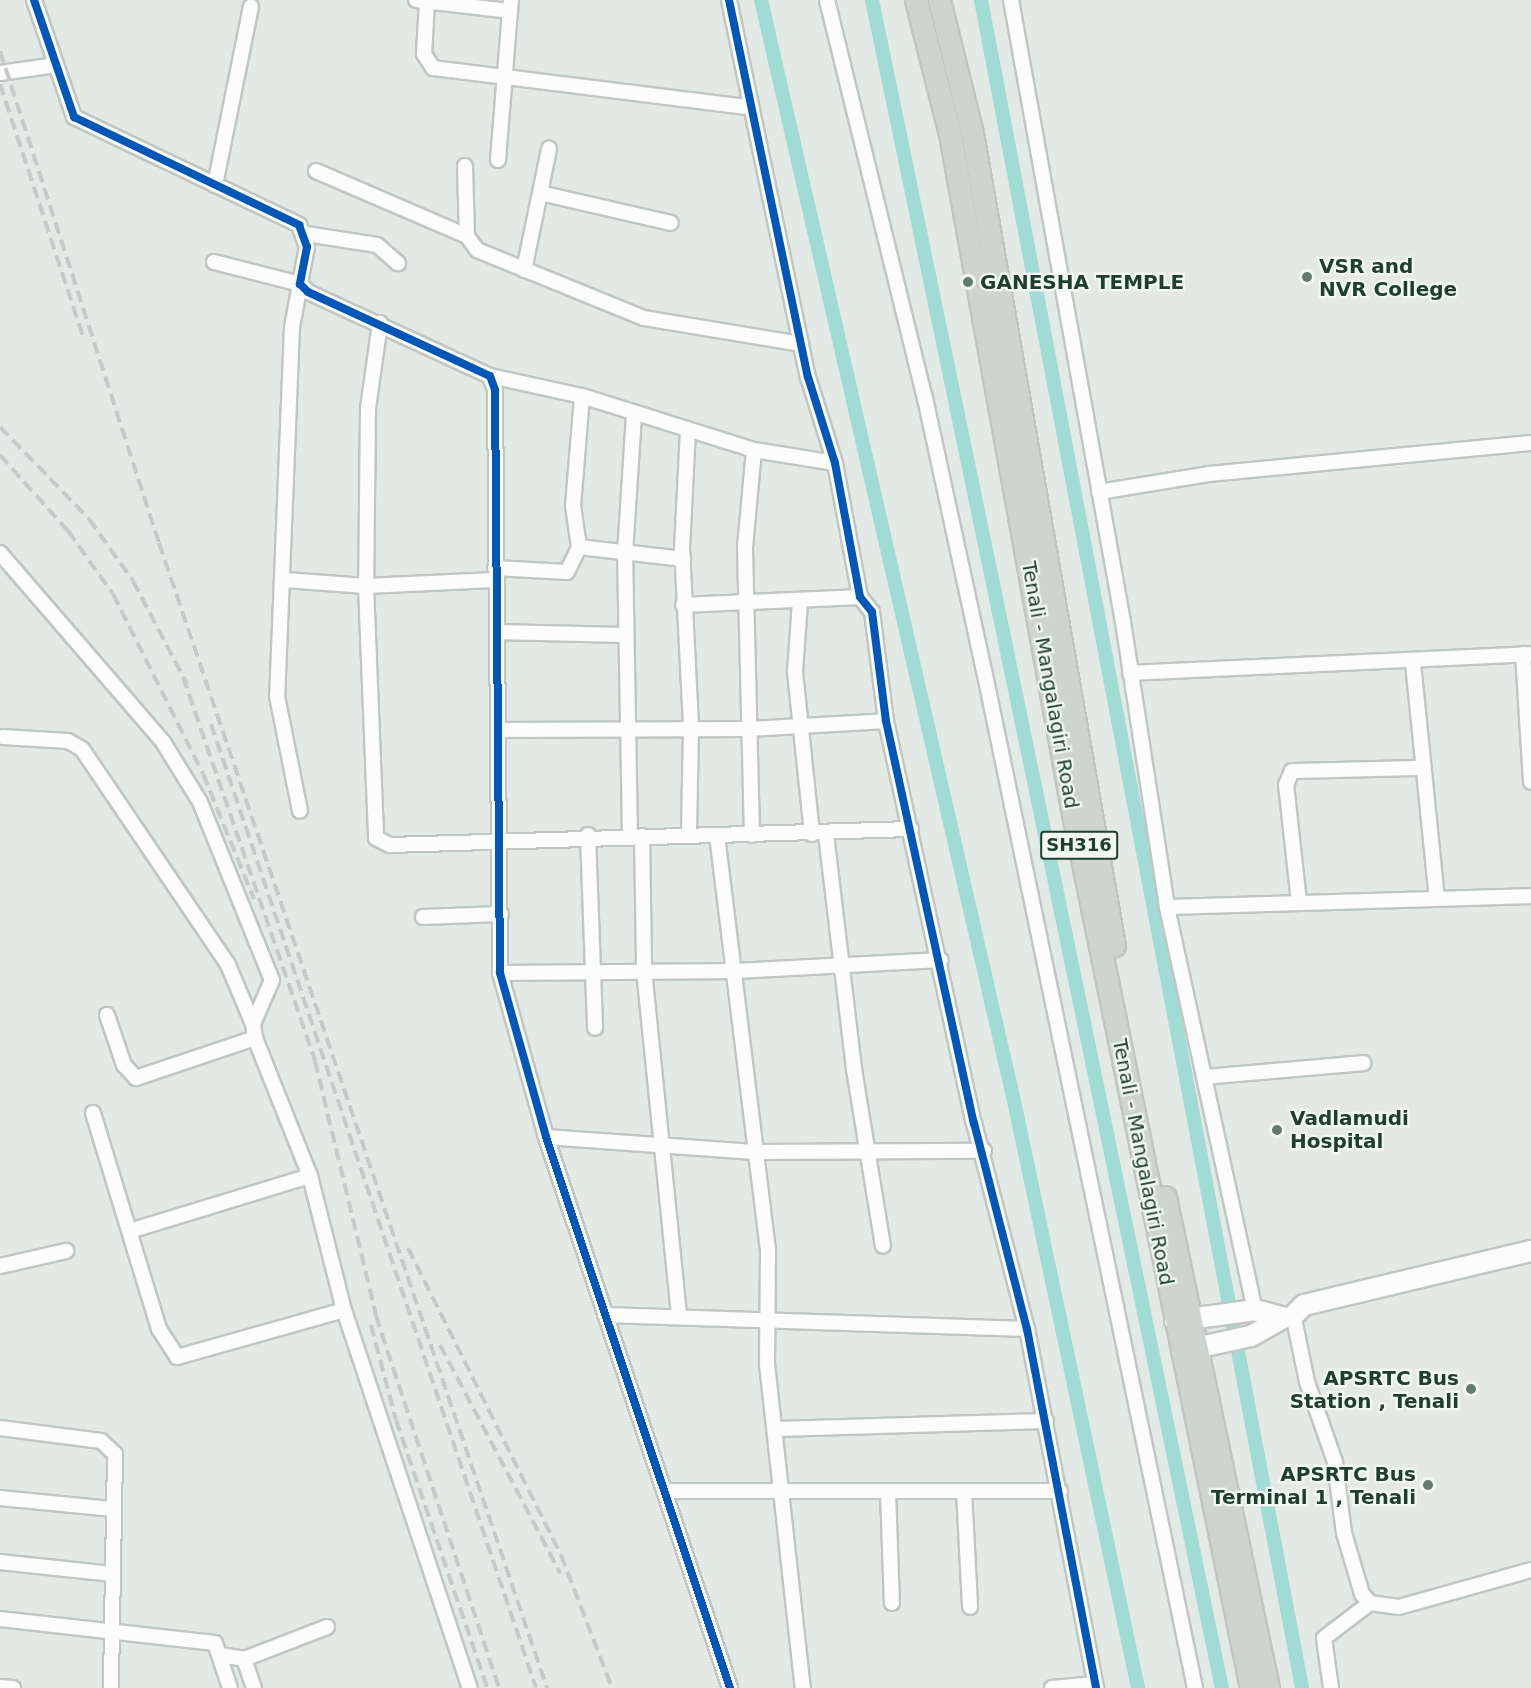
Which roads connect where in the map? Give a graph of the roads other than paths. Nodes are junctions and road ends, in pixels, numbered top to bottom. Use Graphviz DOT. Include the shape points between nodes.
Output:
graph roads {
  1 [pos="34,0"];
  2 [pos="729,0"];
  3 [pos="828,0"];
  4 [pos="916,0"];
  5 [pos="939,0"];
  6 [pos="1011,0"];
  7 [pos="421,1"];
  8 [pos="511,5"];
  9 [pos="251,7"];
  10 [pos="56,65"];
  11 [pos="0,73"];
  12 [pos="504,77"];
  13 [pos="752,108"];
  14 [pos="549,149"];
  15 [pos="498,160"];
  16 [pos="465,166"];
  17 [pos="316,171"];
  18 [pos="215,185"];
  19 [pos="540,193"];
  20 [pos="671,223"];
  21 [pos="306,234"];
  22 [pos="467,236"];
  23 [pos="214,261"];
  24 [pos="398,263"];
  25 [pos="524,270"];
  26 [pos="300,284"];
  27 [pos="380,323"];
  28 [pos="801,344"];
  29 [pos="490,376"];
  30 [pos="582,396"];
  31 [pos="634,414"];
  32 [pos="688,430"];
  33 [pos="1531,443"];
  34 [pos="754,450"];
  35 [pos="835,463"];
  36 [pos="1099,492"];
  37 [pos="579,547"];
  38 [pos="0,553"];
  39 [pos="625,554"];
  40 [pos="683,559"];
  41 [pos="495,574"];
  42 [pos="285,580"];
  43 [pos="366,586"];
  44 [pos="860,597"];
  45 [pos="800,602"];
  46 [pos="746,604"];
  47 [pos="683,605"];
  48 [pos="497,632"];
  49 [pos="625,635"];
  50 [pos="1527,654"];
  51 [pos="1413,663"];
  52 [pos="1130,673"];
  53 [pos="886,721"];
  54 [pos="801,727"];
  55 [pos="691,728"];
  56 [pos="749,729"];
  57 [pos="498,730"];
  58 [pos="628,732"];
  59 [pos="1,737"];
  60 [pos="1419,768"];
  61 [pos="1531,782"];
  62 [pos="300,811"];
  63 [pos="911,829"];
  64 [pos="819,834"];
  65 [pos="588,835"];
  66 [pos="689,835"];
  67 [pos="717,835"];
  68 [pos="752,835"];
  69 [pos="636,836"];
  70 [pos="502,839"];
  71 [pos="1531,896"];
  72 [pos="1437,898"];
  73 [pos="1299,902"];
  74 [pos="1167,906"];
  75 [pos="501,914"];
  76 [pos="423,917"];
  77 [pos="940,960"];
  78 [pos="839,962"];
  79 [pos="644,970"];
  80 [pos="736,971"];
  81 [pos="592,972"];
  82 [pos="500,973"];
  83 [pos="106,1015"];
  84 [pos="253,1024"];
  85 [pos="595,1029"];
  86 [pos="255,1038"];
  87 [pos="1364,1063"];
  88 [pos="1204,1077"];
  89 [pos="93,1113"];
  90 [pos="546,1137"];
  91 [pos="664,1148"];
  92 [pos="866,1149"];
  93 [pos="984,1151"];
  94 [pos="757,1152"];
  95 [pos="310,1176"];
  96 [pos="133,1230"];
  97 [pos="883,1246"];
  98 [pos="66,1251"];
  99 [pos="1531,1251"];
  100 [pos="0,1266"];
  101 [pos="344,1310"];
  102 [pos="1251,1310"];
  103 [pos="605,1315"];
  104 [pos="680,1315"];
  105 [pos="765,1317"];
  106 [pos="1288,1318"];
  107 [pos="1188,1320"];
  108 [pos="1027,1329"];
  109 [pos="1194,1349"];
  110 [pos="1046,1421"];
  111 [pos="0,1428"];
  112 [pos="775,1429"];
  113 [pos="664,1491"];
  114 [pos="888,1491"];
  115 [pos="964,1491"];
  116 [pos="1060,1491"];
  117 [pos="785,1492"];
  118 [pos="0,1498"];
  119 [pos="112,1509"];
  120 [pos="0,1562"];
  121 [pos="1531,1570"];
  122 [pos="112,1574"];
  123 [pos="1366,1599"];
  124 [pos="892,1603"];
  125 [pos="970,1607"];
  126 [pos="0,1619"];
  127 [pos="327,1627"];
  128 [pos="113,1629"];
  129 [pos="220,1655"];
  130 [pos="244,1659"];
  131 [pos="1096,1686"];
  132 [pos="0,1687"];
  133 [pos="13,1688"];
  134 [pos="111,1688"];
  135 [pos="230,1688"];
  136 [pos="254,1688"];
  137 [pos="470,1688"];
  138 [pos="730,1688"];
  139 [pos="803,1688"];
  140 [pos="1052,1688"];
  141 [pos="1195,1688"];
  142 [pos="1251,1688"];
  143 [pos="1268,1688"];
  144 [pos="1331,1688"];
  1 -- 10 [label="street"];
  2 -- 13 [label="street"];
  3 -- 141 [label="street" via="965,579"];
  4 -- 107 [label="main road, Tenali - Mangalagiri Road / SH316" via="950,134 1071,804"];
  5 -- 107 [label="main road, Tenali - Mangalagiri Road / SH316" via="972,133 1076,746"];
  6 -- 36 [label="street"];
  7 -- 8 [label="street"];
  7 -- 12 [label="street" via="428,65"];
  8 -- 12 [label="street"];
  9 -- 18 [label="street"];
  10 -- 11 [label="street"];
  10 -- 18 [label="street" via="74,117"];
  12 -- 13 [label="street"];
  12 -- 15 [label="street"];
  13 -- 28 [label="street"];
  14 -- 19 [label="street"];
  16 -- 22 [label="street"];
  17 -- 22 [label="street"];
  18 -- 21 [label="street"];
  19 -- 20 [label="street"];
  19 -- 25 [label="street"];
  21 -- 24 [label="street" via="377,245"];
  21 -- 26 [label="street"];
  22 -- 25 [label="street" via="477,250"];
  23 -- 26 [label="street"];
  25 -- 28 [label="street" via="644,318"];
  26 -- 27 [label="street"];
  26 -- 42 [label="street" via="292,327"];
  27 -- 29 [label="street"];
  27 -- 43 [label="street" via="368,408"];
  28 -- 35 [label="street"];
  29 -- 30 [label="street"];
  29 -- 41 [label="street"];
  30 -- 31 [label="street"];
  30 -- 37 [label="street" via="573,506"];
  31 -- 32 [label="street"];
  31 -- 39 [label="street"];
  32 -- 34 [label="street"];
  32 -- 40 [label="street"];
  33 -- 36 [label="street" via="1209,474"];
  34 -- 35 [label="street"];
  34 -- 46 [label="street"];
  35 -- 44 [label="street"];
  36 -- 52 [label="street"];
  37 -- 39 [label="street"];
  37 -- 41 [label="street" via="567,572"];
  38 -- 84 [label="street" via="163,742 200,802 272,980"];
  39 -- 40 [label="street"];
  39 -- 49 [label="street"];
  40 -- 47 [label="street"];
  41 -- 43 [label="street"];
  41 -- 48 [label="street"];
  42 -- 43 [label="street"];
  42 -- 62 [label="street" via="278,705"];
  43 -- 70 [label="street" via="376,838 390,844"];
  44 -- 45 [label="street"];
  44 -- 53 [label="street" via="872,612"];
  45 -- 46 [label="street"];
  45 -- 54 [label="street" via="795,672"];
  46 -- 47 [label="street"];
  46 -- 56 [label="street"];
  47 -- 55 [label="street"];
  48 -- 49 [label="street"];
  48 -- 57 [label="street"];
  49 -- 58 [label="street"];
  50 -- 51 [label="street"];
  50 -- 61 [label="street"];
  51 -- 52 [label="street"];
  51 -- 60 [label="street"];
  52 -- 74 [label="street"];
  53 -- 54 [label="street"];
  53 -- 63 [label="street"];
  54 -- 56 [label="street"];
  54 -- 64 [label="street"];
  55 -- 56 [label="street"];
  55 -- 58 [label="street"];
  55 -- 66 [label="street"];
  56 -- 68 [label="street"];
  57 -- 58 [label="street"];
  57 -- 70 [label="street"];
  58 -- 69 [label="street"];
  59 -- 84 [label="street" via="68,741 82,749 228,965"];
  60 -- 72 [label="street"];
  60 -- 73 [label="street" via="1292,771 1286,784"];
  63 -- 64 [label="street"];
  63 -- 77 [label="street"];
  64 -- 68 [label="street"];
  64 -- 78 [label="street"];
  65 -- 69 [label="street"];
  65 -- 70 [label="street"];
  65 -- 81 [label="street"];
  66 -- 67 [label="street"];
  66 -- 69 [label="street"];
  67 -- 68 [label="street"];
  67 -- 80 [label="street"];
  69 -- 79 [label="street"];
  70 -- 75 [label="street"];
  71 -- 72 [label="street"];
  72 -- 73 [label="street"];
  73 -- 74 [label="street"];
  74 -- 88 [label="street"];
  75 -- 76 [label="street"];
  75 -- 82 [label="street"];
  77 -- 78 [label="street"];
  77 -- 93 [label="street"];
  78 -- 80 [label="street"];
  78 -- 92 [label="street"];
  79 -- 80 [label="street"];
  79 -- 81 [label="street"];
  79 -- 91 [label="street"];
  80 -- 94 [label="street"];
  81 -- 82 [label="street"];
  81 -- 85 [label="street"];
  82 -- 90 [label="street"];
  83 -- 86 [label="street" via="124,1065 136,1078"];
  84 -- 86 [label="street"];
  86 -- 95 [label="street"];
  87 -- 88 [label="street"];
  88 -- 102 [label="street"];
  89 -- 96 [label="street"];
  90 -- 91 [label="street"];
  90 -- 103 [label="street"];
  91 -- 94 [label="street"];
  91 -- 104 [label="street"];
  92 -- 93 [label="street"];
  92 -- 94 [label="street"];
  92 -- 97 [label="street"];
  93 -- 108 [label="street"];
  94 -- 105 [label="street" via="768,1251"];
  95 -- 96 [label="street"];
  95 -- 101 [label="street"];
  96 -- 101 [label="street" via="159,1329 177,1357"];
  98 -- 100 [label="street"];
  99 -- 106 [label="street" via="1304,1305"];
  101 -- 137 [label="street"];
  102 -- 106 [label="street"];
  102 -- 107 [label="street"];
  103 -- 104 [label="street"];
  103 -- 113 [label="street"];
  104 -- 105 [label="street"];
  105 -- 108 [label="street"];
  105 -- 112 [label="street"];
  106 -- 109 [label="street" via="1251,1336"];
  106 -- 123 [label="street" via="1335,1462 1344,1533"];
  107 -- 109 [label="main road, Tenali - Mangalagiri Road / SH316"];
  108 -- 110 [label="street"];
  109 -- 142 [label="main road, Tenali - Mangalagiri Road / SH316"];
  109 -- 143 [label="main road, Tenali - Mangalagiri Road / SH316"];
  110 -- 112 [label="street"];
  110 -- 116 [label="street"];
  111 -- 119 [label="street" via="111,1446 116,1462"];
  112 -- 117 [label="street"];
  113 -- 117 [label="street"];
  113 -- 138 [label="street"];
  114 -- 115 [label="street"];
  114 -- 117 [label="street"];
  114 -- 124 [label="street"];
  115 -- 116 [label="street"];
  115 -- 125 [label="street"];
  116 -- 131 [label="street"];
  117 -- 139 [label="street"];
  118 -- 119 [label="street"];
  119 -- 122 [label="street"];
  120 -- 122 [label="street"];
  121 -- 123 [label="street" via="1399,1607"];
  122 -- 128 [label="street"];
  123 -- 144 [label="street" via="1324,1638"];
  126 -- 128 [label="street"];
  127 -- 130 [label="street"];
  128 -- 129 [label="street" via="215,1643"];
  128 -- 134 [label="street"];
  129 -- 130 [label="street"];
  129 -- 135 [label="street"];
  130 -- 136 [label="street"];
  131 -- 140 [label="street"];
  132 -- 133 [label="street"];
}
